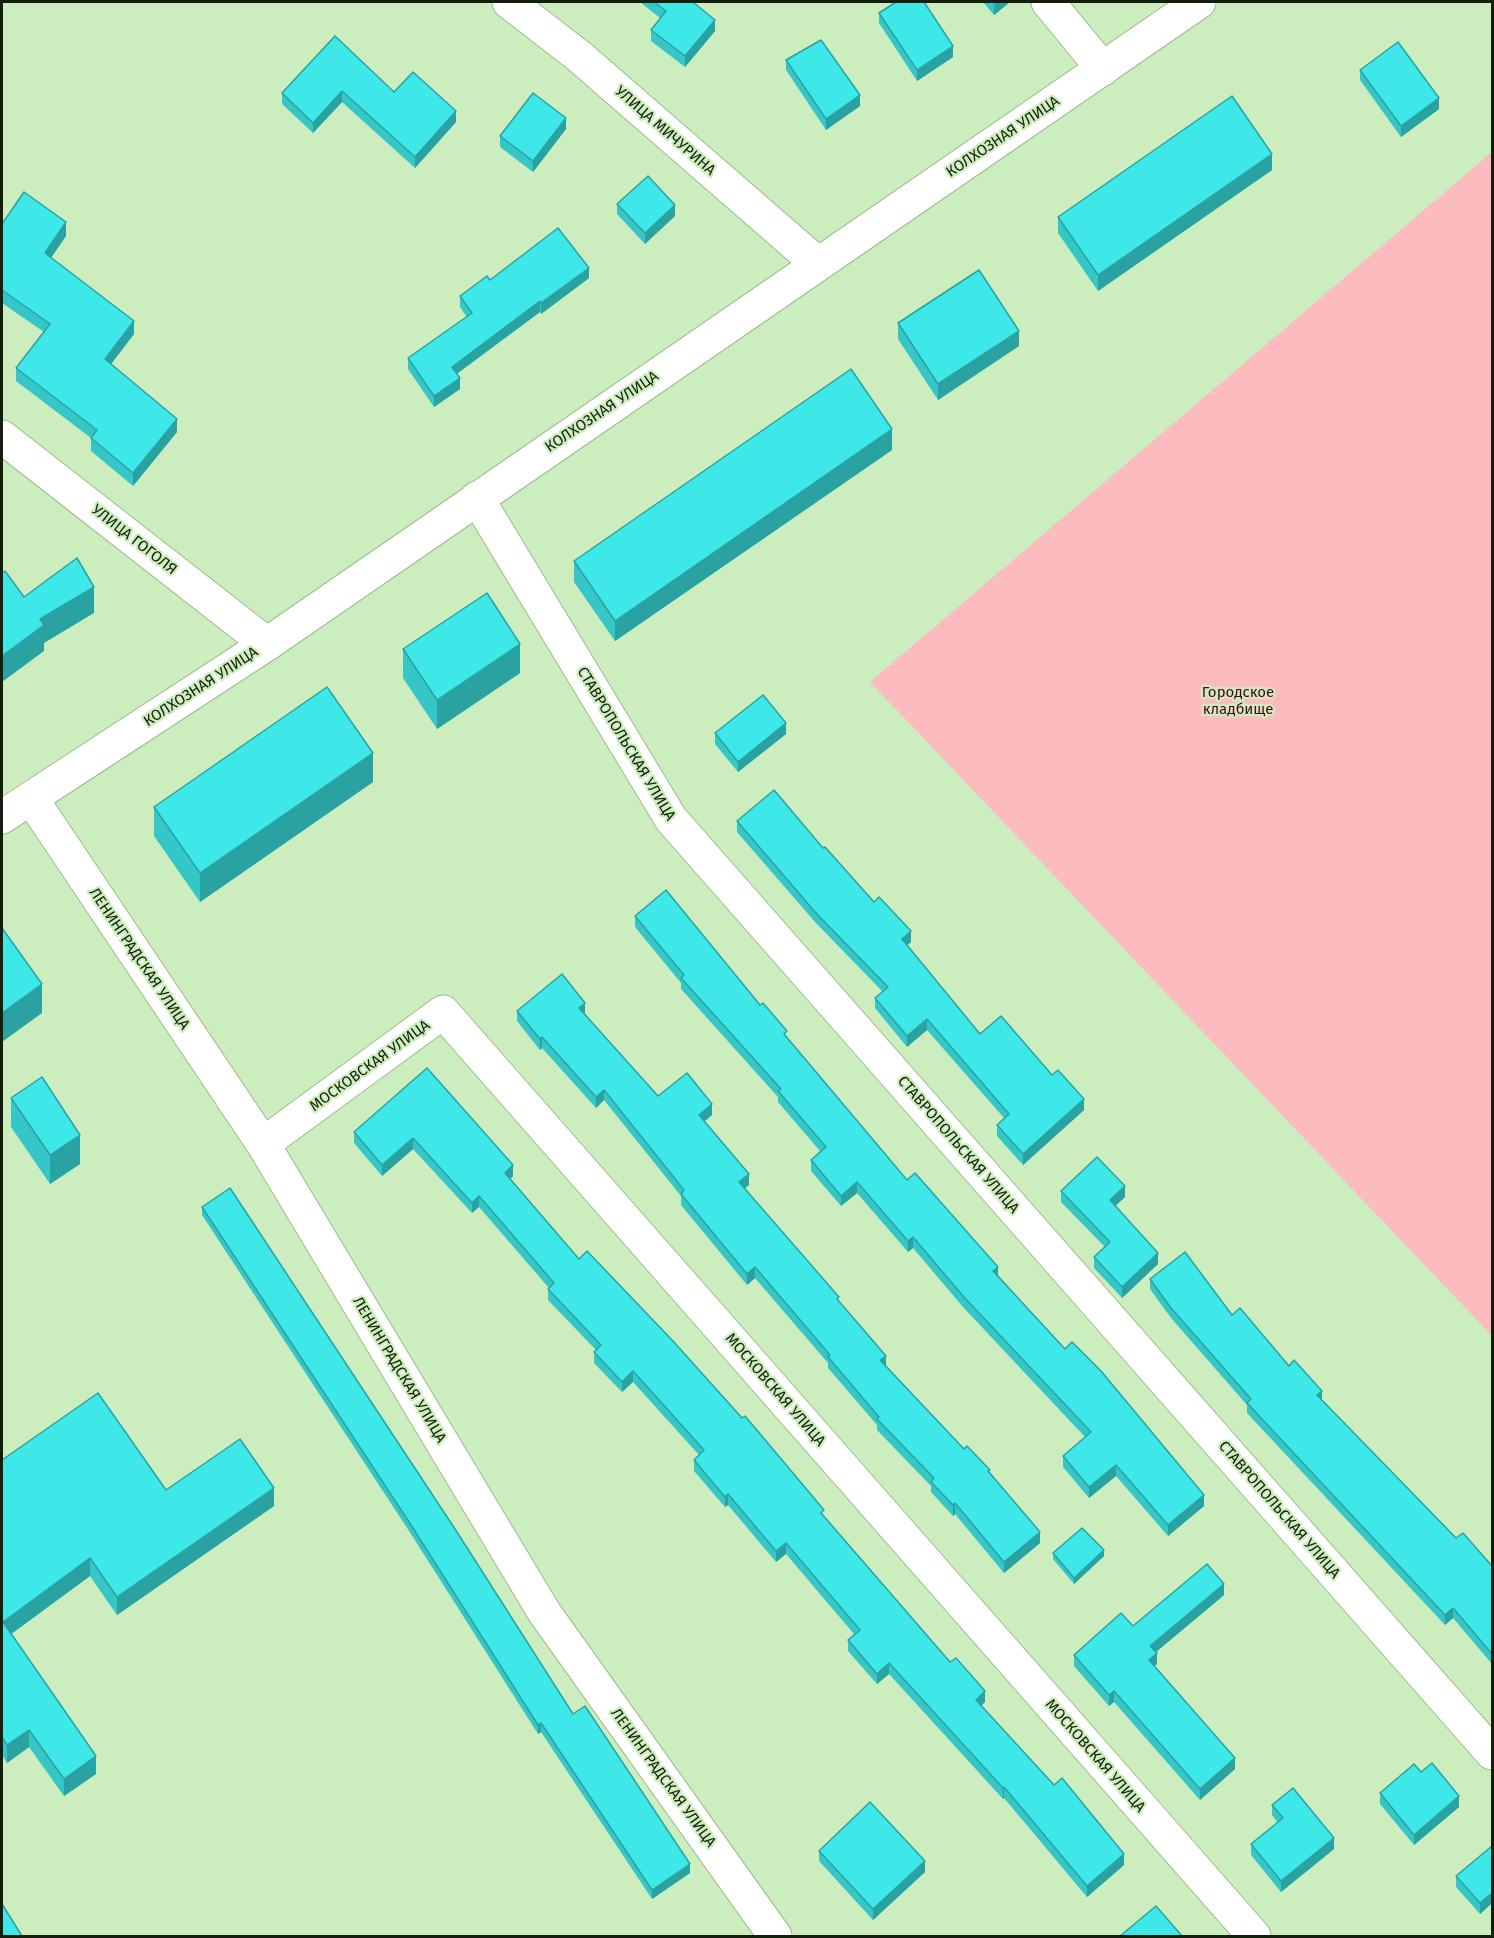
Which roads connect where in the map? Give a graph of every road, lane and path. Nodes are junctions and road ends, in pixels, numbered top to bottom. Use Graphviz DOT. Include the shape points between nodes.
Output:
graph roads {
  1 [pos="509,2"];
  2 [pos="1048,2"];
  3 [pos="1199,2"];
  4 [pos="1102,69"];
  5 [pos="818,264"];
  6 [pos="2,437"];
  7 [pos="477,498"];
  8 [pos="267,644"];
  9 [pos="31,798"];
  10 [pos="2,817"];
  11 [pos="263,1144"];
  12 [pos="1492,1753"];
  13 [pos="775,1936"];
  14 [pos="1254,1936"];
  1 -- 5 [label="street, УЛИЦА МИЧУРИНА" via="580,57"];
  2 -- 4 [label="street"];
  3 -- 4 [label="street, КОЛХОЗНАЯ УЛИЦА"];
  4 -- 5 [label="street, КОЛХОЗНАЯ УЛИЦА"];
  5 -- 7 [label="street, КОЛХОЗНАЯ УЛИЦА"];
  6 -- 8 [label="street, УЛИЦА ГОГОЛЯ"];
  7 -- 8 [label="street, КОЛХОЗНАЯ УЛИЦА"];
  7 -- 12 [label="street, СТАВРОПОЛЬСКАЯ УЛИЦА" via="671,819"];
  8 -- 9 [label="street, КОЛХОЗНАЯ УЛИЦА"];
  9 -- 10 [label="street, КОЛХОЗНАЯ УЛИЦА"];
  9 -- 11 [label="street, ЛЕНИНГРАДСКАЯ УЛИЦА"];
  11 -- 13 [label="street, ЛЕНИНГРАДСКАЯ УЛИЦА" via="544,1612"];
  11 -- 14 [label="street, МОСКОВСКАЯ УЛИЦА" via="443,1012"];
}
